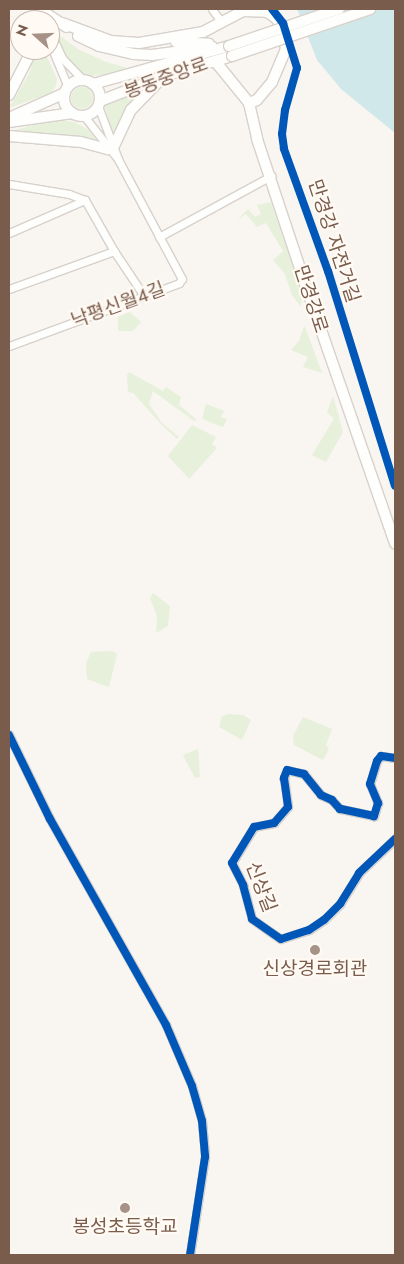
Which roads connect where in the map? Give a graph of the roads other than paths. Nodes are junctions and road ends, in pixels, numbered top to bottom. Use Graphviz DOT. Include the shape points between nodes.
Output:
graph roads {
  1 [pos="212,9"];
  2 [pos="339,9"];
  3 [pos="370,9"];
  4 [pos="62,23"];
  5 [pos="219,25"];
  6 [pos="167,41"];
  7 [pos="219,51"];
  8 [pos="60,54"];
  9 [pos="27,60"];
  10 [pos="56,60"];
  11 [pos="167,75"];
  12 [pos="82,80"];
  13 [pos="93,84"];
  14 [pos="66,90"];
  15 [pos="9,95"];
  16 [pos="249,103"];
  17 [pos="99,104"];
  18 [pos="72,113"];
  19 [pos="84,116"];
  20 [pos="9,118"];
  21 [pos="9,122"];
  22 [pos="9,136"];
  23 [pos="111,148"];
  24 [pos="271,176"];
  25 [pos="9,184"];
  26 [pos="85,200"];
  27 [pos="9,232"];
  28 [pos="159,237"];
  29 [pos="114,251"];
  30 [pos="9,289"];
  31 [pos="144,296"];
  32 [pos="9,346"];
  33 [pos="395,544"];
  34 [pos="9,735"];
  35 [pos="395,758"];
  36 [pos="395,839"];
  37 [pos="190,1255"];
  1 -- 5 [label="street"];
  2 -- 7 [label="street, bridge"];
  3 -- 7 [label="street, bridge"];
  4 -- 6 [label="street" via="118,42"];
  4 -- 7 [label="street" via="86,41 126,53 152,55"];
  5 -- 6 [label="street"];
  5 -- 7 [label="street"];
  5 -- 16 [label="street" via="233,15 257,10 276,18 284,31 286,49 276,75 264,94"];
  6 -- 7 [label="street"];
  7 -- 11 [label="street, 봉동중앙로"];
  7 -- 13 [label="street, 봉동중앙로"];
  7 -- 16 [label="street, 만경강로"];
  8 -- 12 [label="street"];
  9 -- 15 [label="street"];
  10 -- 14 [label="street"];
  11 -- 17 [label="street, 봉동중앙로"];
  11 -- 23 [label="street" via="131,110"];
  12 -- 13 [label="street, 봉동중앙로"];
  12 -- 14 [label="street"];
  13 -- 17 [label="street, 봉동중앙로"];
  14 -- 18 [label="street" via="65,104"];
  14 -- 20 [label="street"];
  16 -- 24 [label="street, 만경강로" via="257,139"];
  17 -- 19 [label="street, 봉동중앙로"];
  17 -- 23 [label="street, 낙평신월4길"];
  18 -- 19 [label="street"];
  18 -- 21 [label="street"];
  19 -- 23 [label="street, 낙평신월4길"];
  22 -- 23 [label="street"];
  23 -- 28 [label="street, 낙평신월4길"];
  24 -- 28 [label="street"];
  24 -- 33 [label="street, 만경강로"];
  25 -- 26 [label="street" via="69,194"];
  26 -- 27 [label="street"];
  26 -- 29 [label="street"];
  28 -- 31 [label="street, 낙평신월4길" via="182,279"];
  29 -- 30 [label="street"];
  29 -- 31 [label="street"];
  31 -- 32 [label="street, 낙평신월4길"];
  34 -- 37 [label="street" via="50,820 166,1025 192,1086 202,1121 205,1157"];
  35 -- 36 [label="street, 신상길" via="381,756 376,761 370,784 378,803 374,816 340,810 321,795 304,774 287,770 284,778 288,808 274,823 254,827 232,863 243,885 252,919 281,939 310,930 324,920 340,904 352,880"];
}
